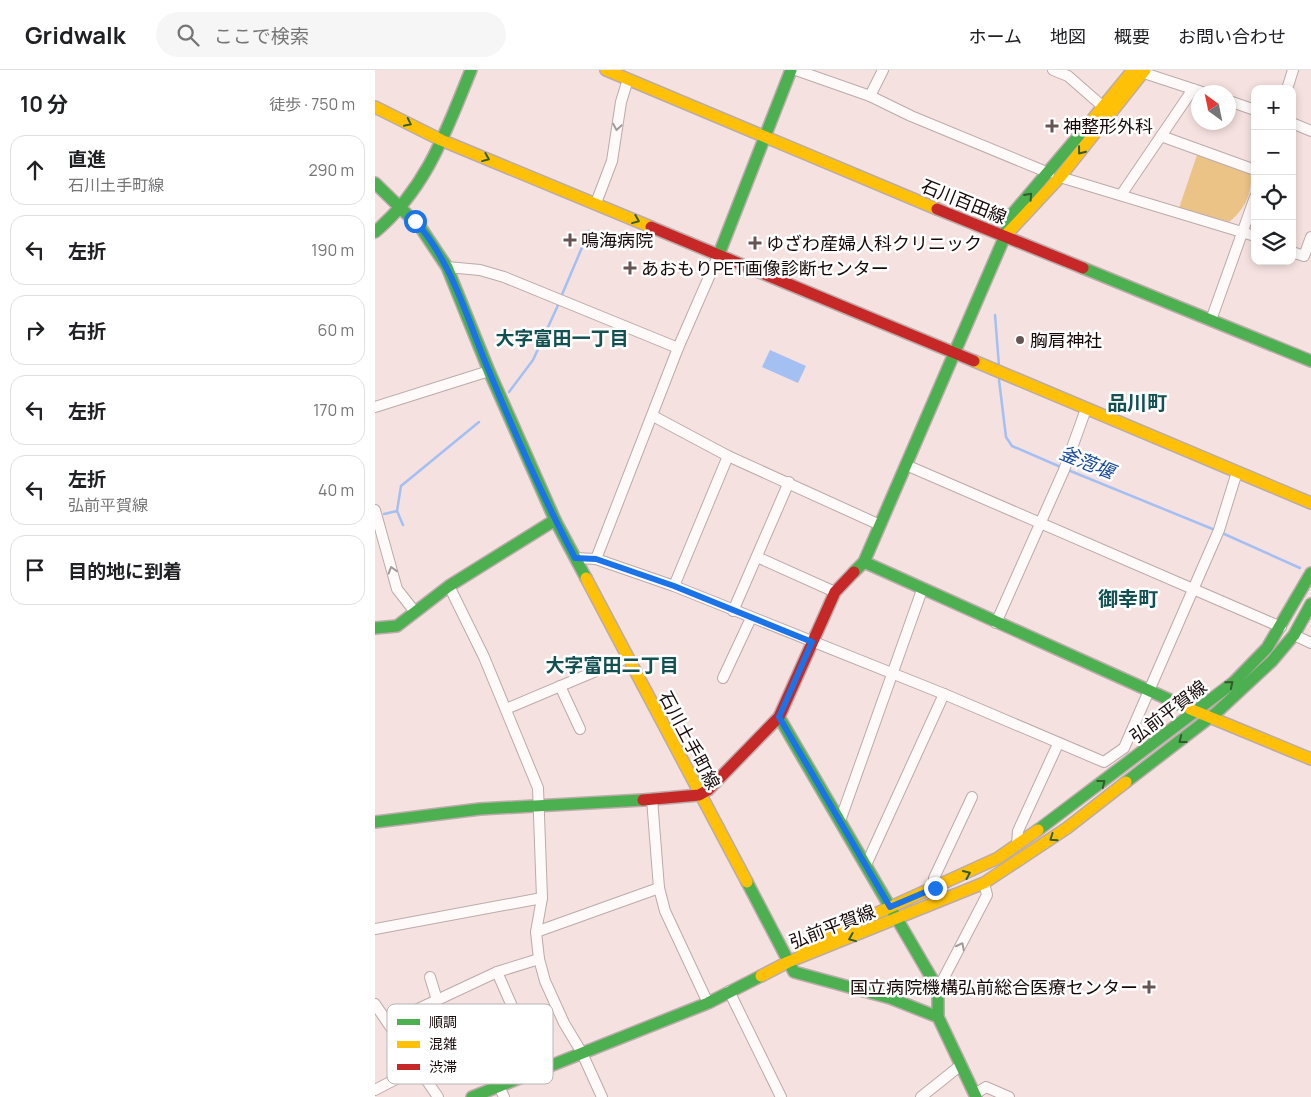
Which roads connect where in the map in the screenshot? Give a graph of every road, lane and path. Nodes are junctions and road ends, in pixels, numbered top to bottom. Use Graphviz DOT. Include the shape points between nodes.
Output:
graph roads {
  1 [pos="471,70"];
  2 [pos="606,70"];
  3 [pos="791,70"];
  4 [pos="796,70"];
  5 [pos="883,70"];
  6 [pos="1053,70"];
  7 [pos="1293,70"];
  8 [pos="1141,71"];
  9 [pos="1070,73"];
  10 [pos="628,79"];
  11 [pos="1288,85"];
  12 [pos="1191,89"];
  13 [pos="870,96"];
  14 [pos="1191,100"];
  15 [pos="1236,103"];
  16 [pos="375,107"];
  17 [pos="1251,109"];
  18 [pos="1107,110"];
  19 [pos="1296,125"];
  20 [pos="1311,131"];
  21 [pos="1161,136"];
  22 [pos="766,138"];
  23 [pos="441,140"];
  24 [pos="1251,169"];
  25 [pos="1049,173"];
  26 [pos="1061,177"];
  27 [pos="375,182"];
  28 [pos="1121,195"];
  29 [pos="596,203"];
  30 [pos="401,207"];
  31 [pos="1251,207"];
  32 [pos="1242,231"];
  33 [pos="375,232"];
  34 [pos="1251,234"];
  35 [pos="1005,236"];
  36 [pos="1311,237"];
  37 [pos="1296,253"];
  38 [pos="719,254"];
  39 [pos="447,267"];
  40 [pos="1211,320"];
  41 [pos="678,348"];
  42 [pos="955,353"];
  43 [pos="1311,361"];
  44 [pos="489,371"];
  45 [pos="375,407"];
  46 [pos="1086,409"];
  47 [pos="653,416"];
  48 [pos="728,456"];
  49 [pos="906,464"];
  50 [pos="1237,472"];
  51 [pos="789,482"];
  52 [pos="1311,503"];
  53 [pos="375,510"];
  54 [pos="555,520"];
  55 [pos="1041,524"];
  56 [pos="880,525"];
  57 [pos="757,557"];
  58 [pos="575,558"];
  59 [pos="596,559"];
  60 [pos="864,562"];
  61 [pos="1311,573"];
  62 [pos="449,586"];
  63 [pos="674,586"];
  64 [pos="922,590"];
  65 [pos="1194,590"];
  66 [pos="835,592"];
  67 [pos="1311,604"];
  68 [pos="733,610"];
  69 [pos="415,612"];
  70 [pos="751,618"];
  71 [pos="996,623"];
  72 [pos="1281,627"];
  73 [pos="375,628"];
  74 [pos="1294,635"];
  75 [pos="812,642"];
  76 [pos="1311,643"];
  77 [pos="627,658"];
  78 [pos="891,674"];
  79 [pos="723,678"];
  80 [pos="561,686"];
  81 [pos="1149,689"];
  82 [pos="944,694"];
  83 [pos="506,709"];
  84 [pos="1196,712"];
  85 [pos="779,717"];
  86 [pos="1210,718"];
  87 [pos="580,729"];
  88 [pos="1058,744"];
  89 [pos="1311,759"];
  90 [pos="699,795"];
  91 [pos="972,797"];
  92 [pos="652,799"];
  93 [pos="539,805"];
  94 [pos="840,821"];
  95 [pos="375,822"];
  96 [pos="1017,845"];
  97 [pos="866,865"];
  98 [pos="984,883"];
  99 [pos="659,888"];
  100 [pos="935,888"];
  101 [pos="542,898"];
  102 [pos="890,907"];
  103 [pos="897,920"];
  104 [pos="375,929"];
  105 [pos="537,932"];
  106 [pos="539,959"];
  107 [pos="788,962"];
  108 [pos="497,972"];
  109 [pos="430,977"];
  110 [pos="938,990"];
  111 [pos="729,991"];
  112 [pos="437,1000"];
  113 [pos="707,1003"];
  114 [pos="375,1004"];
  115 [pos="428,1004"];
  116 [pos="511,1004"];
  117 [pos="938,1017"];
  118 [pos="387,1023"];
  119 [pos="582,1053"];
  120 [pos="553,1064"];
  121 [pos="961,1065"];
  122 [pos="387,1084"];
  123 [pos="428,1084"];
  124 [pos="515,1084"];
  125 [pos="375,1090"];
  126 [pos="502,1092"];
  127 [pos="976,1095"];
  128 [pos="437,1097"];
  129 [pos="472,1097"];
  130 [pos="602,1097"];
  131 [pos="781,1097"];
  132 [pos="921,1097"];
  133 [pos="1009,1097"];
  1 -- 23 [label="street"];
  2 -- 10 [label="street, 石川百田線"];
  3 -- 22 [label="street"];
  4 -- 13 [label="street"];
  5 -- 13 [label="street"];
  6 -- 9 [label="street"];
  7 -- 11 [label="street"];
  8 -- 12 [label="street"];
  8 -- 18 [label="street"];
  9 -- 18 [label="street"];
  10 -- 22 [label="street, 石川百田線"];
  10 -- 29 [label="street, one-way" via="612,161"];
  13 -- 25 [label="street"];
  14 -- 21 [label="street"];
  15 -- 17 [label="street"];
  16 -- 23 [label="street, one-way"];
  18 -- 25 [label="street"];
  18 -- 26 [label="street, one-way"];
  19 -- 20 [label="street"];
  21 -- 24 [label="street"];
  21 -- 28 [label="street"];
  22 -- 35 [label="street, 石川百田線"];
  22 -- 38 [label="street"];
  23 -- 29 [label="street, one-way"];
  23 -- 30 [label="street" via="426,173"];
  35 -- 25 [label="street, one-way" via="1009,218"];
  26 -- 28 [label="street"];
  26 -- 35 [label="street"];
  27 -- 30 [label="street, 石川土手町線"];
  28 -- 32 [label="street"];
  29 -- 38 [label="street, one-way"];
  30 -- 33 [label="street"];
  30 -- 39 [label="street, 石川土手町線" via="421,228"];
  31 -- 32 [label="street"];
  32 -- 34 [label="street"];
  32 -- 40 [label="street"];
  35 -- 40 [label="street, 石川百田線"];
  35 -- 42 [label="street"];
  36 -- 37 [label="street" via="1304,256"];
  38 -- 41 [label="street"];
  38 -- 42 [label="street"];
  39 -- 41 [label="street" via="480,270 520,282"];
  39 -- 44 [label="street, 石川土手町線"];
  40 -- 43 [label="street, 石川百田線"];
  41 -- 47 [label="street"];
  42 -- 46 [label="street"];
  42 -- 49 [label="street"];
  44 -- 45 [label="street"];
  44 -- 54 [label="street, 石川土手町線"];
  46 -- 50 [label="street"];
  46 -- 55 [label="street"];
  47 -- 48 [label="street"];
  47 -- 59 [label="street"];
  48 -- 51 [label="street"];
  48 -- 63 [label="street"];
  49 -- 55 [label="street"];
  49 -- 56 [label="street"];
  50 -- 52 [label="street"];
  50 -- 65 [label="street" via="1219,530"];
  51 -- 56 [label="street"];
  51 -- 57 [label="street"];
  69 -- 53 [label="street, one-way" via="397,589"];
  54 -- 58 [label="street, 石川土手町線"];
  54 -- 62 [label="street"];
  55 -- 65 [label="street"];
  55 -- 71 [label="street"];
  56 -- 60 [label="street"];
  57 -- 66 [label="street"];
  57 -- 68 [label="street"];
  58 -- 59 [label="street"];
  58 -- 77 [label="street, 石川土手町線"];
  59 -- 63 [label="street"];
  60 -- 64 [label="street"];
  60 -- 66 [label="street"];
  61 -- 72 [label="street, 弘前平賀線"];
  62 -- 69 [label="street"];
  62 -- 83 [label="street"];
  63 -- 68 [label="street"];
  64 -- 71 [label="street"];
  64 -- 78 [label="street"];
  65 -- 72 [label="street"];
  65 -- 81 [label="street"];
  66 -- 75 [label="street"];
  67 -- 74 [label="street, 弘前平賀線"];
  68 -- 70 [label="street"];
  69 -- 73 [label="street" via="397,626"];
  70 -- 75 [label="street"];
  70 -- 79 [label="street"];
  71 -- 81 [label="street"];
  84 -- 72 [label="street, 弘前平賀線, one-way" via="1234,682 1267,648"];
  74 -- 76 [label="street"];
  74 -- 86 [label="street, 弘前平賀線" via="1272,661"];
  75 -- 78 [label="street"];
  75 -- 85 [label="street"];
  77 -- 80 [label="street"];
  77 -- 90 [label="street, 石川土手町線"];
  78 -- 82 [label="street"];
  78 -- 94 [label="street"];
  80 -- 83 [label="street"];
  80 -- 87 [label="street"];
  81 -- 84 [label="street"];
  81 -- 88 [label="street" via="1124,748 1104,762"];
  82 -- 88 [label="street"];
  82 -- 97 [label="street"];
  83 -- 93 [label="street" via="538,788"];
  84 -- 86 [label="street"];
  96 -- 84 [label="street, 弘前平賀線, one-way"];
  85 -- 90 [label="street" via="708,790"];
  85 -- 94 [label="street"];
  86 -- 89 [label="street"];
  86 -- 98 [label="street, 弘前平賀線, one-way" via="1067,828"];
  88 -- 96 [label="street" via="1018,831"];
  90 -- 92 [label="street"];
  90 -- 107 [label="street, 石川土手町線"];
  91 -- 100 [label="street" via="933,878"];
  92 -- 93 [label="street"];
  92 -- 99 [label="street"];
  93 -- 95 [label="street"];
  93 -- 101 [label="street"];
  94 -- 97 [label="street"];
  100 -- 96 [label="street, 弘前平賀線, one-way" via="973,871"];
  97 -- 102 [label="street"];
  98 -- 103 [label="street, 弘前平賀線"];
  110 -- 98 [label="street, one-way" via="987,896"];
  99 -- 105 [label="street"];
  99 -- 113 [label="street" via="665,911"];
  100 -- 102 [label="street, 弘前平賀線"];
  101 -- 104 [label="street"];
  101 -- 105 [label="street"];
  102 -- 103 [label="street"];
  102 -- 107 [label="street, 弘前平賀線" via="811,945"];
  103 -- 107 [label="street, 弘前平賀線, one-way"];
  103 -- 110 [label="street"];
  105 -- 106 [label="street"];
  106 -- 108 [label="street"];
  106 -- 119 [label="street" via="564,1023"];
  107 -- 111 [label="street"];
  107 -- 117 [label="street, 石川土手町線" via="794,972 890,998"];
  108 -- 112 [label="street"];
  108 -- 116 [label="street"];
  109 -- 112 [label="street"];
  110 -- 117 [label="street"];
  111 -- 113 [label="street"];
  111 -- 131 [label="street"];
  112 -- 115 [label="street"];
  113 -- 119 [label="street"];
  114 -- 118 [label="street"];
  117 -- 121 [label="street"];
  119 -- 120 [label="street"];
  119 -- 130 [label="street"];
  121 -- 127 [label="street"];
  121 -- 132 [label="street"];
  122 -- 125 [label="street"];
  123 -- 128 [label="street"];
  124 -- 126 [label="street"];
  126 -- 129 [label="street"];
  127 -- 133 [label="street" via="986,1087"];
}
